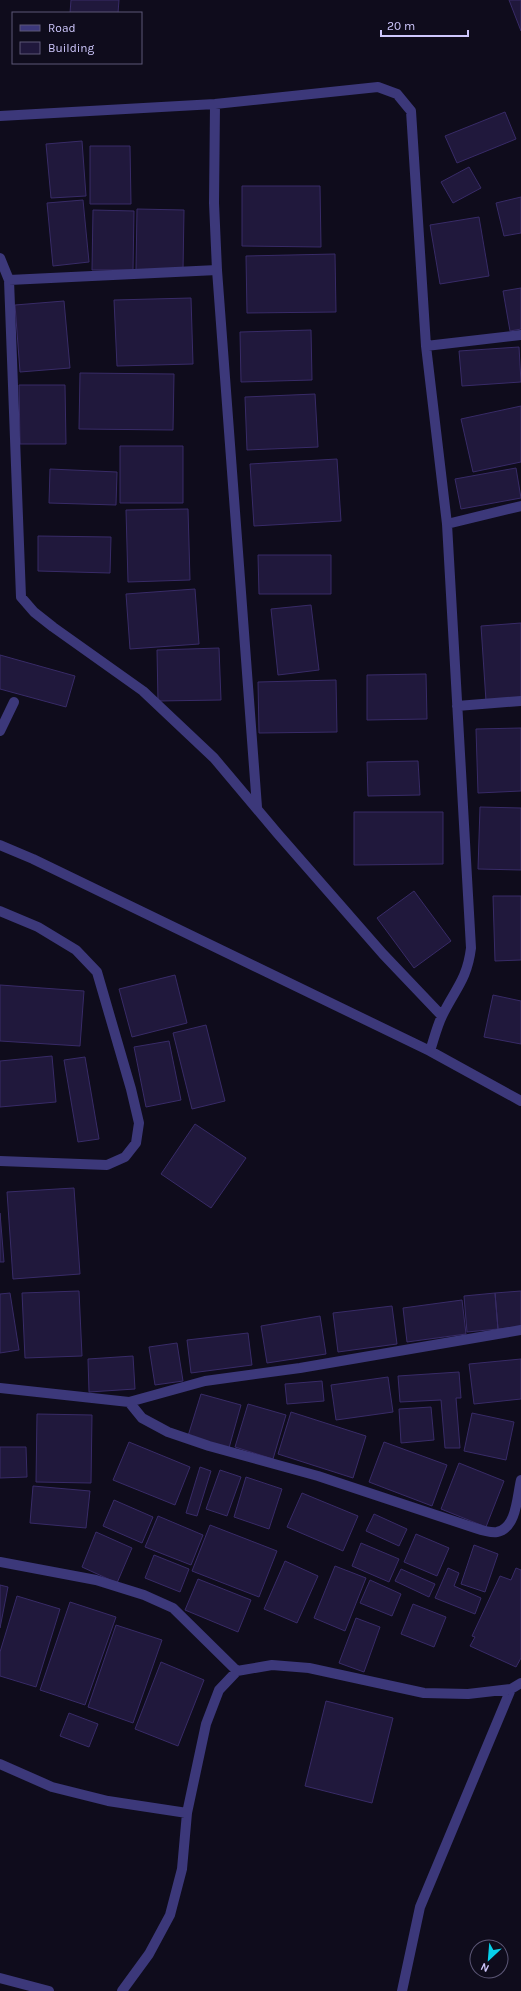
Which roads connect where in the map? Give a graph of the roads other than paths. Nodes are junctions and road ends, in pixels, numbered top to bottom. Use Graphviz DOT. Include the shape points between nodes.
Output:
graph roads {
  1 [pos="215,104"];
  2 [pos="0,116"];
  3 [pos="0,258"];
  4 [pos="218,270"];
  5 [pos="9,280"];
  6 [pos="521,334"];
  7 [pos="426,346"];
  8 [pos="521,506"];
  9 [pos="447,524"];
  10 [pos="521,701"];
  11 [pos="14,702"];
  12 [pos="457,706"];
  13 [pos="0,731"];
  14 [pos="257,807"];
  15 [pos="0,845"];
  16 [pos="0,911"];
  17 [pos="442,1016"];
  18 [pos="430,1051"];
  19 [pos="521,1101"];
  20 [pos="0,1161"];
  21 [pos="521,1330"];
  22 [pos="0,1388"];
  23 [pos="129,1402"];
  24 [pos="521,1480"];
  25 [pos="0,1562"];
  26 [pos="236,1671"];
  27 [pos="521,1683"];
  28 [pos="511,1689"];
  29 [pos="0,1764"];
  30 [pos="187,1812"];
  31 [pos="0,1978"];
  32 [pos="49,1991"];
  33 [pos="122,1991"];
  34 [pos="402,1991"];
  1 -- 2 [label="street"];
  1 -- 4 [label="street" via="214,203"];
  1 -- 7 [label="street" via="378,87 397,94 411,111"];
  3 -- 5 [label="street"];
  4 -- 5 [label="street"];
  4 -- 14 [label="street"];
  5 -- 14 [label="street" via="21,597 53,628 143,691 214,758"];
  6 -- 7 [label="street"];
  7 -- 9 [label="street"];
  8 -- 9 [label="street"];
  9 -- 12 [label="street"];
  10 -- 12 [label="street"];
  11 -- 13 [label="street"];
  12 -- 17 [label="street" via="470,948 469,964 460,987"];
  14 -- 17 [label="street" via="383,954"];
  15 -- 18 [label="street"];
  16 -- 20 [label="street" via="38,927 76,950 97,972 132,1088 139,1123 136,1143 125,1157 107,1165"];
  17 -- 18 [label="street"];
  18 -- 19 [label="street"];
  21 -- 23 [label="street" via="300,1368 205,1381"];
  22 -- 23 [label="street"];
  23 -- 24 [label="street" via="142,1418 168,1432 318,1476 475,1528 496,1532 506,1529 511,1521"];
  25 -- 26 [label="street" via="96,1580 144,1594 173,1608"];
  26 -- 28 [label="street" via="272,1665 309,1668 424,1693 468,1694"];
  26 -- 30 [label="street" via="219,1690 206,1724"];
  27 -- 28 [label="street"];
  28 -- 34 [label="street" via="420,1907"];
  29 -- 30 [label="street" via="52,1787 108,1801"];
  30 -- 33 [label="street" via="182,1869 170,1915 149,1954"];
  31 -- 32 [label="street"];
}
